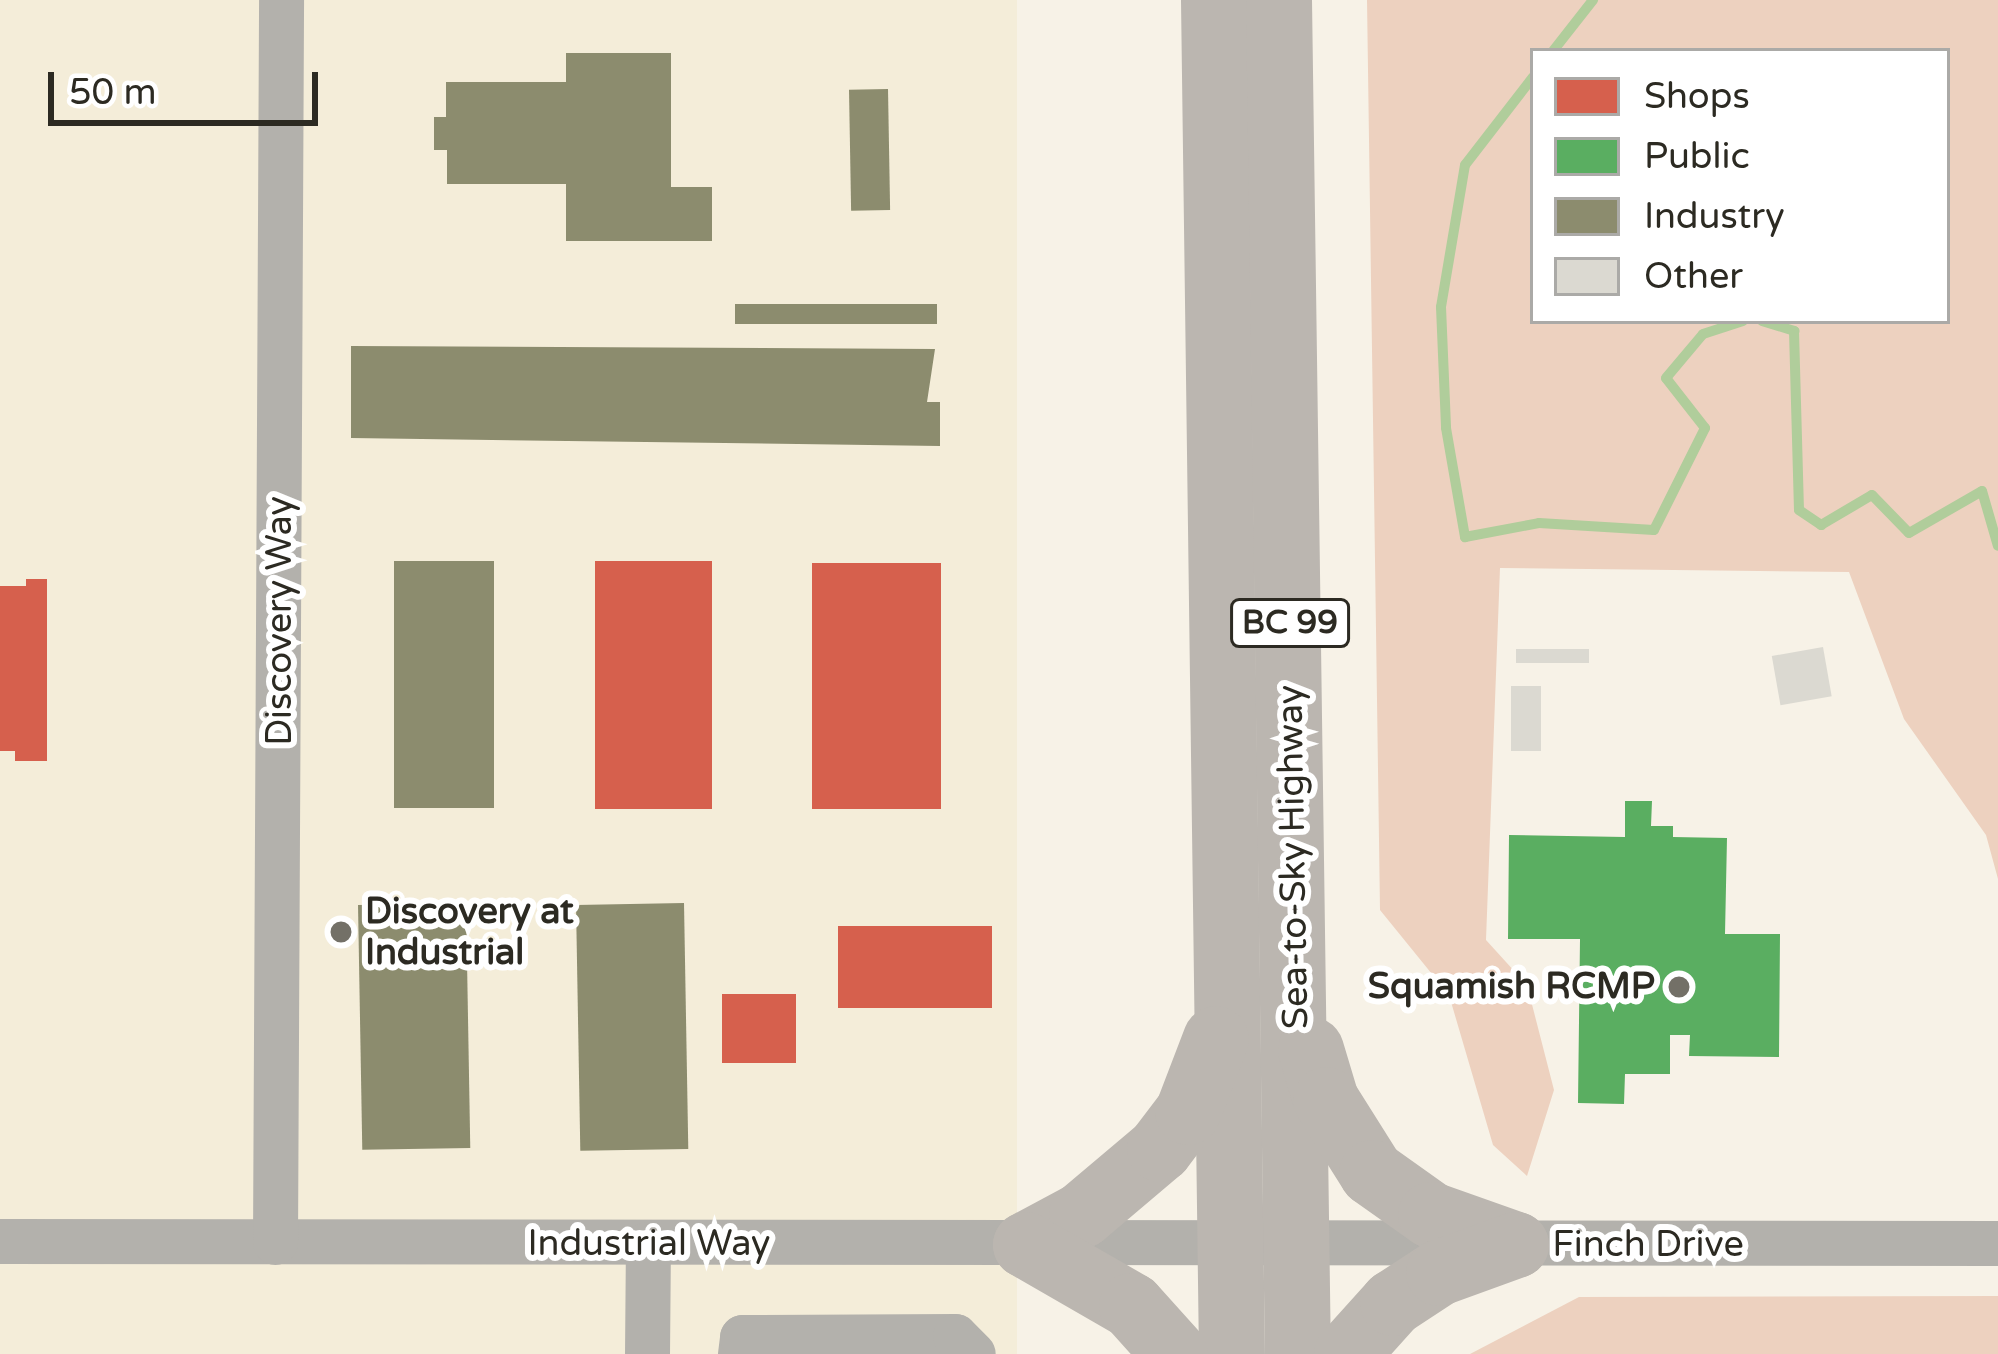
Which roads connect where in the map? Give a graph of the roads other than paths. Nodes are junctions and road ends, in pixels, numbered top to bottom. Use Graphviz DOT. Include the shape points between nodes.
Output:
graph roads {
  1 [pos="281,0"];
  2 [pos="1214,0"];
  3 [pos="1279,0"];
  4 [pos="1227,995"];
  5 [pos="1295,999"];
  6 [pos="0,1240"];
  7 [pos="275,1242"];
  8 [pos="1998,1243"];
  9 [pos="648,1244"];
  10 [pos="1026,1245"];
  11 [pos="1516,1245"];
  12 [pos="1232,1246"];
  13 [pos="1298,1246"];
  14 [pos="647,1354"];
  15 [pos="740,1354"];
  16 [pos="973,1354"];
  17 [pos="1175,1354"];
  18 [pos="1232,1354"];
  19 [pos="1298,1354"];
  20 [pos="1347,1354"];
  1 -- 7 [label="street, Discovery Way"];
  2 -- 4 [label="highway, Sea-to-Sky Highway"];
  3 -- 5 [label="highway, Sea-to-Sky Highway / BC 99"];
  4 -- 10 [label="highway" via="1188,1112 1160,1149 1098,1203"];
  4 -- 12 [label="highway, Sea-to-Sky Highway"];
  5 -- 11 [label="highway" via="1326,1100 1372,1173 1431,1215"];
  5 -- 13 [label="highway, Sea-to-Sky Highway / BC 99"];
  6 -- 7 [label="street, Industrial Way"];
  7 -- 9 [label="street, Industrial Way"];
  8 -- 11 [label="street, Finch Drive"];
  9 -- 10 [label="street, Industrial Way"];
  9 -- 14 [label="street"];
  10 -- 12 [label="street, Industrial Way"];
  10 -- 17 [label="highway" via="1132,1306"];
  11 -- 13 [label="street, Finch Drive"];
  11 -- 20 [label="highway" via="1424,1283 1393,1303"];
  12 -- 13 [label="street, Industrial Way"];
  12 -- 18 [label="highway, Sea-to-Sky Highway"];
  13 -- 19 [label="highway, Sea-to-Sky Highway / BC 99"];
  15 -- 16 [label="street" via="742,1337 932,1336 955,1336"];
}
